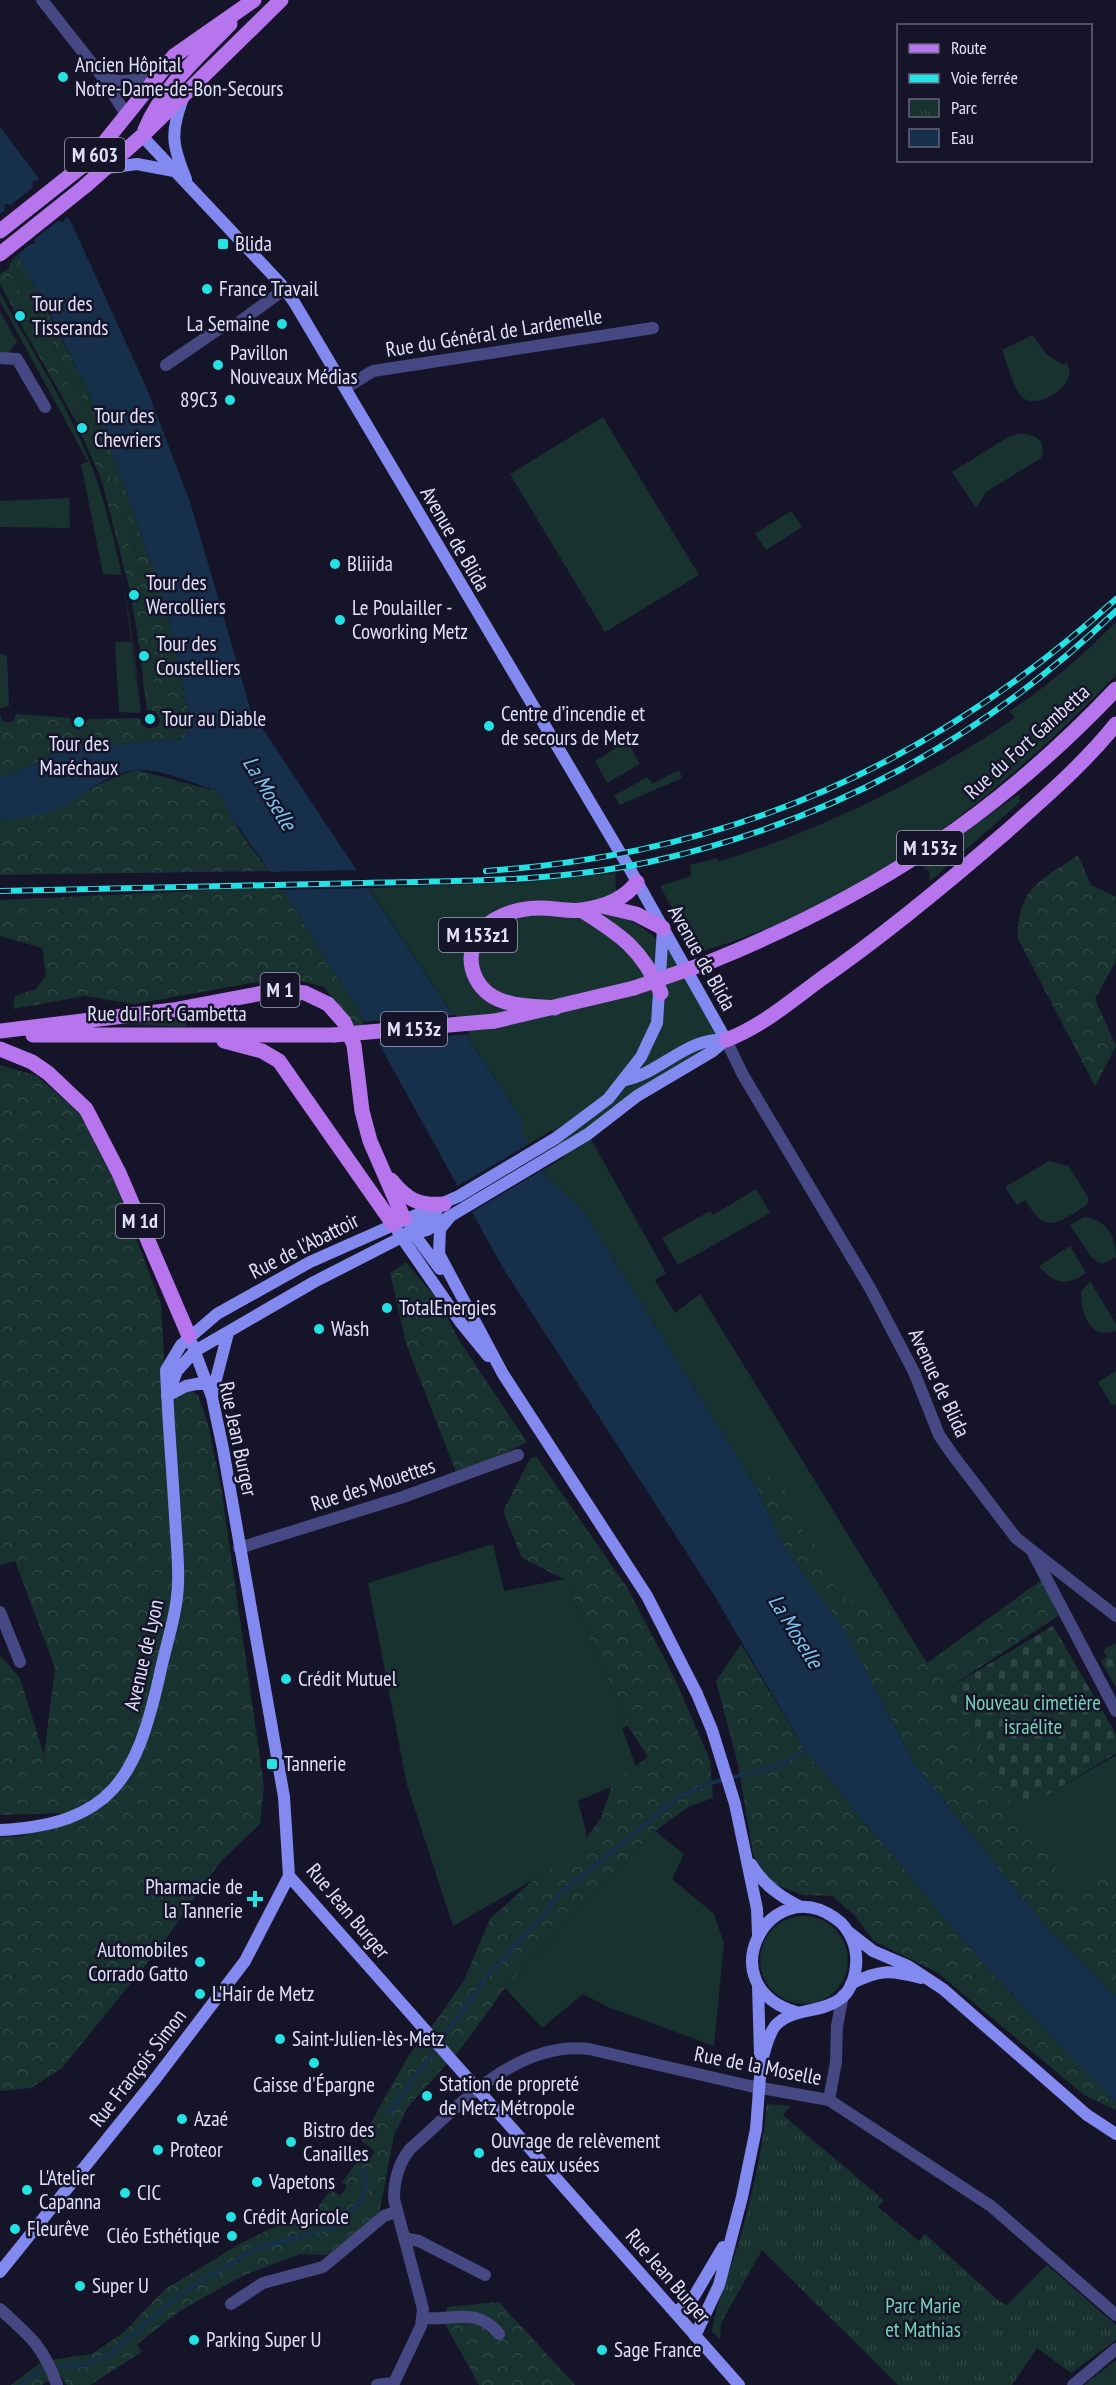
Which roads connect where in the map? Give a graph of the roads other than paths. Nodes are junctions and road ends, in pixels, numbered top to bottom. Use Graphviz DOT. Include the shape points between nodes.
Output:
graph roads {
  1 [pos="42,0"];
  2 [pos="254,0"];
  3 [pos="281,0"];
  4 [pos="174,56"];
  5 [pos="101,75"];
  6 [pos="183,98"];
  7 [pos="126,114"];
  8 [pos="142,136"];
  9 [pos="106,168"];
  10 [pos="174,171"];
  11 [pos="189,189"];
  12 [pos="0,231"];
  13 [pos="0,254"];
  14 [pos="285,289"];
  15 [pos="653,328"];
  16 [pos="0,358"];
  17 [pos="166,365"];
  18 [pos="345,388"];
  19 [pos="45,407"];
  20 [pos="1116,689"];
  21 [pos="1116,724"];
  22 [pos="637,882"];
  23 [pos="602,906"];
  24 [pos="581,910"];
  25 [pos="663,928"];
  26 [pos="661,993"];
  27 [pos="555,1008"];
  28 [pos="0,1033"];
  29 [pos="206,1035"];
  30 [pos="726,1040"];
  31 [pos="0,1049"];
  32 [pos="625,1080"];
  33 [pos="381,1169"];
  34 [pos="447,1211"];
  35 [pos="405,1229"];
  36 [pos="474,1316"];
  37 [pos="228,1333"];
  38 [pos="192,1344"];
  39 [pos="502,1374"];
  40 [pos="207,1382"];
  41 [pos="167,1396"];
  42 [pos="212,1397"];
  43 [pos="518,1455"];
  44 [pos="239,1548"];
  45 [pos="1031,1550"];
  46 [pos="0,1611"];
  47 [pos="1116,1616"];
  48 [pos="21,1662"];
  49 [pos="1116,1711"];
  50 [pos="0,1830"];
  51 [pos="745,1854"];
  52 [pos="289,1876"];
  53 [pos="801,1907"];
  54 [pos="849,1932"];
  55 [pos="758,1934"];
  56 [pos="932,1982"];
  57 [pos="758,1986"];
  58 [pos="847,1989"];
  59 [pos="796,2012"];
  60 [pos="761,2064"];
  61 [pos="478,2090"];
  62 [pos="830,2100"];
  63 [pos="1116,2134"];
  64 [pos="396,2212"];
  65 [pos="733,2227"];
  66 [pos="404,2238"];
  67 [pos="0,2272"];
  68 [pos="485,2275"];
  69 [pos="231,2304"];
  70 [pos="0,2309"];
  71 [pos="675,2313"];
  72 [pos="1116,2315"];
  73 [pos="423,2318"];
  74 [pos="499,2334"];
  75 [pos="695,2336"];
  76 [pos="1116,2349"];
  77 [pos="393,2384"];
  78 [pos="57,2385"];
  79 [pos="377,2385"];
  80 [pos="739,2385"];
  81 [pos="1072,2385"];
  1 -- 5 [label="street"];
  2 -- 4 [label="main road, M 603"];
  2 -- 8 [label="main road, M 603" via="155,105"];
  3 -- 6 [label="main road, M 603"];
  4 -- 5 [label="street" via="126,83"];
  4 -- 7 [label="main road, M 603"];
  5 -- 7 [label="street"];
  6 -- 8 [label="main road, M 603"];
  6 -- 11 [label="main road, Avenue de Blida" via="173,144"];
  7 -- 8 [label="main road"];
  7 -- 9 [label="main road, M 603" via="128,129"];
  7 -- 12 [label="main road, M 603" via="91,159"];
  8 -- 9 [label="main road, M 603"];
  8 -- 10 [label="main road, Avenue de Blida"];
  9 -- 10 [label="main road" via="137,164"];
  9 -- 13 [label="main road, M 603"];
  10 -- 11 [label="main road, Avenue de Blida"];
  11 -- 14 [label="main road, Avenue de Blida"];
  14 -- 17 [label="street" via="235,325 226,324"];
  14 -- 18 [label="main road, Avenue de Blida"];
  15 -- 18 [label="street, Rue du Général de Lardemelle" via="373,371"];
  16 -- 19 [label="street" via="17,359"];
  18 -- 22 [label="main road, Avenue de Blida"];
  20 -- 27 [label="main road, Rue du Fort Gambetta / M 153z, bridge" via="1016,786 922,854 836,906 712,961 634,988"];
  21 -- 30 [label="main road" via="1098,747 927,900 757,1025"];
  22 -- 23 [label="main road, M 153z1" via="624,897"];
  22 -- 25 [label="main road, Avenue de Blida"];
  23 -- 24 [label="main road, M 153z1"];
  23 -- 25 [label="main road, M 153z1" via="636,914"];
  24 -- 26 [label="main road" via="635,947"];
  24 -- 27 [label="main road, M 153z1" via="540,908 508,913 482,929 474,945 471,963 487,992 512,1002"];
  25 -- 26 [label="main road"];
  25 -- 30 [label="main road, Avenue de Blida"];
  26 -- 32 [label="main road" via="653,1035"];
  27 -- 29 [label="main road, Rue du Fort Gambetta / M 153z, bridge" via="495,1021 334,1035"];
  28 -- 29 [label="main road, Rue du Fort Gambetta / M 1"];
  28 -- 33 [label="main road, M 1" via="173,1010 279,990 305,993 328,1004 344,1022 354,1045 362,1111"];
  29 -- 35 [label="main road, M 1" via="262,1051 279,1061"];
  30 -- 32 [label="main road" via="701,1042 639,1077"];
  30 -- 34 [label="main road, Rue de l'Abattoir" via="637,1096 588,1134 466,1208"];
  30 -- 45 [label="street, Avenue de Blida" via="870,1288 914,1372 939,1435 1016,1538"];
  31 -- 38 [label="main road, M 1d" via="40,1068 86,1109 119,1173"];
  32 -- 34 [label="main road, Rue de l'Abattoir" via="588,1116 459,1196"];
  33 -- 34 [label="main road, M 1" via="416,1203"];
  33 -- 35 [label="main road, M 1"];
  34 -- 35 [label="main road, Rue de l'Abattoir"];
  34 -- 35 [label="main road, Rue de l'Abattoir"];
  34 -- 36 [label="main road, M 1" via="440,1228 439,1254"];
  35 -- 36 [label="main road, M 1"];
  35 -- 37 [label="main road, Rue de l'Abattoir"];
  35 -- 38 [label="main road, Rue de l'Abattoir" via="310,1262 217,1314"];
  35 -- 39 [label="main road, M 1" via="461,1323"];
  36 -- 39 [label="main road, M 1"];
  37 -- 38 [label="main road, Rue de l'Abattoir"];
  37 -- 42 [label="main road"];
  38 -- 40 [label="main road, Rue Jean Burger / M 1d"];
  38 -- 41 [label="main road, Avenue de Lyon" via="174,1354 166,1370"];
  39 -- 51 [label="main road, M 1" via="647,1596 698,1694 735,1804"];
  40 -- 41 [label="main road" via="177,1389"];
  40 -- 42 [label="main road, Rue Jean Burger / M 1d"];
  41 -- 50 [label="main road, Avenue de Lyon" via="178,1591 140,1750 129,1771 93,1806 70,1819"];
  42 -- 44 [label="main road, Rue Jean Burger / M 1d"];
  43 -- 44 [label="street, Rue des Mouettes" via="403,1497"];
  44 -- 52 [label="main road, Rue Jean Burger / M 1d" via="284,1797"];
  45 -- 47 [label="street, Avenue de Blida"];
  45 -- 49 [label="street"];
  46 -- 48 [label="street"];
  51 -- 53 [label="main road, M 1" via="760,1880"];
  51 -- 55 [label="main road, M 1" via="757,1909"];
  52 -- 61 [label="main road, Rue Jean Burger"];
  52 -- 67 [label="main road, Rue François Simon" via="239,1969"];
  53 -- 54 [label="main road" via="828,1913"];
  53 -- 55 [label="main road" via="769,1920"];
  54 -- 56 [label="main road" via="880,1955 908,1966"];
  54 -- 58 [label="main road" via="856,1967"];
  55 -- 57 [label="main road" via="752,1951 752,1969"];
  56 -- 58 [label="main road" via="892,1970 870,1974"];
  56 -- 63 [label="main road" via="970,2010 1087,2115"];
  57 -- 59 [label="main road" via="781,2007"];
  57 -- 60 [label="main road"];
  58 -- 59 [label="main road" via="822,2009"];
  58 -- 62 [label="street" via="837,2026"];
  59 -- 60 [label="main road" via="776,2025"];
  60 -- 65 [label="main road, bridge" via="756,2129"];
  61 -- 62 [label="street, Rue de la Moselle" via="529,2058 578,2048"];
  61 -- 64 [label="street, Rue de la Moselle" via="405,2155 394,2185"];
  61 -- 71 [label="main road, Rue Jean Burger"];
  62 -- 72 [label="street, Rue de la Moselle" via="991,2206"];
  64 -- 66 [label="street, Rue de la Moselle"];
  64 -- 69 [label="street" via="384,2216 323,2267 263,2283"];
  65 -- 71 [label="main road" via="705,2281"];
  65 -- 75 [label="main road" via="719,2285"];
  66 -- 68 [label="street" via="419,2241"];
  66 -- 73 [label="street, Rue de la Moselle" via="422,2300"];
  70 -- 78 [label="street" via="47,2356"];
  71 -- 75 [label="main road, Rue Jean Burger"];
  73 -- 74 [label="street" via="472,2316 486,2320"];
  73 -- 77 [label="street"];
  75 -- 80 [label="main road, Rue Jean Burger"];
  76 -- 81 [label="street"];
  77 -- 79 [label="street"];
}
